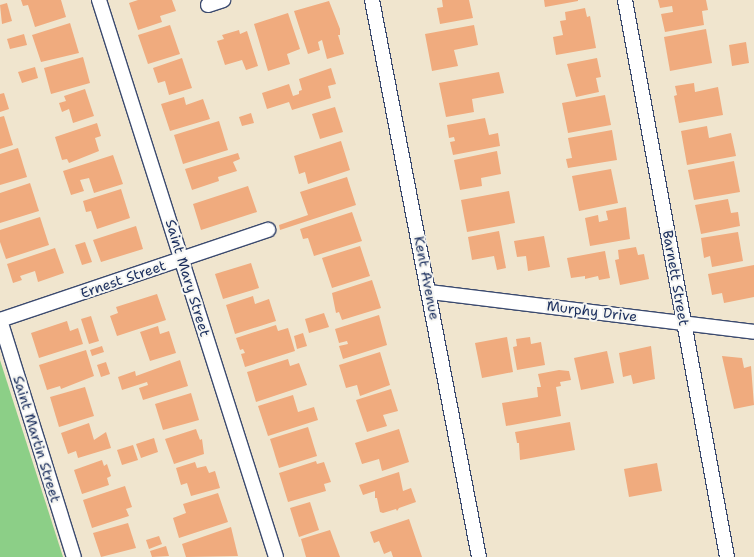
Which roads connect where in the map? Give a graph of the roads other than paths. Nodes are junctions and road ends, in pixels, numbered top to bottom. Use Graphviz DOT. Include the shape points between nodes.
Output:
graph roads {
  1 [pos="99,0"];
  2 [pos="223,0"];
  3 [pos="372,0"];
  4 [pos="625,0"];
  5 [pos="208,5"];
  6 [pos="268,230"];
  7 [pos="181,260"];
  8 [pos="430,292"];
  9 [pos="0,320"];
  10 [pos="684,322"];
  11 [pos="754,332"];
  12 [pos="74,557"];
  13 [pos="276,557"];
  14 [pos="479,557"];
  15 [pos="727,557"];
  1 -- 7 [label="street, Saint Mary Street"];
  2 -- 5 [label="street"];
  3 -- 8 [label="street, Kent Avenue"];
  4 -- 10 [label="street, Barnett Street"];
  6 -- 7 [label="street, Ernest Street"];
  7 -- 9 [label="street, Ernest Street"];
  7 -- 13 [label="street, Saint Mary Street"];
  8 -- 10 [label="street, Murphy Drive"];
  8 -- 14 [label="street, Kent Avenue"];
  9 -- 12 [label="street, Saint Martin Street"];
  10 -- 11 [label="street, Murphy Drive"];
  10 -- 15 [label="street, Barnett Street"];
}
